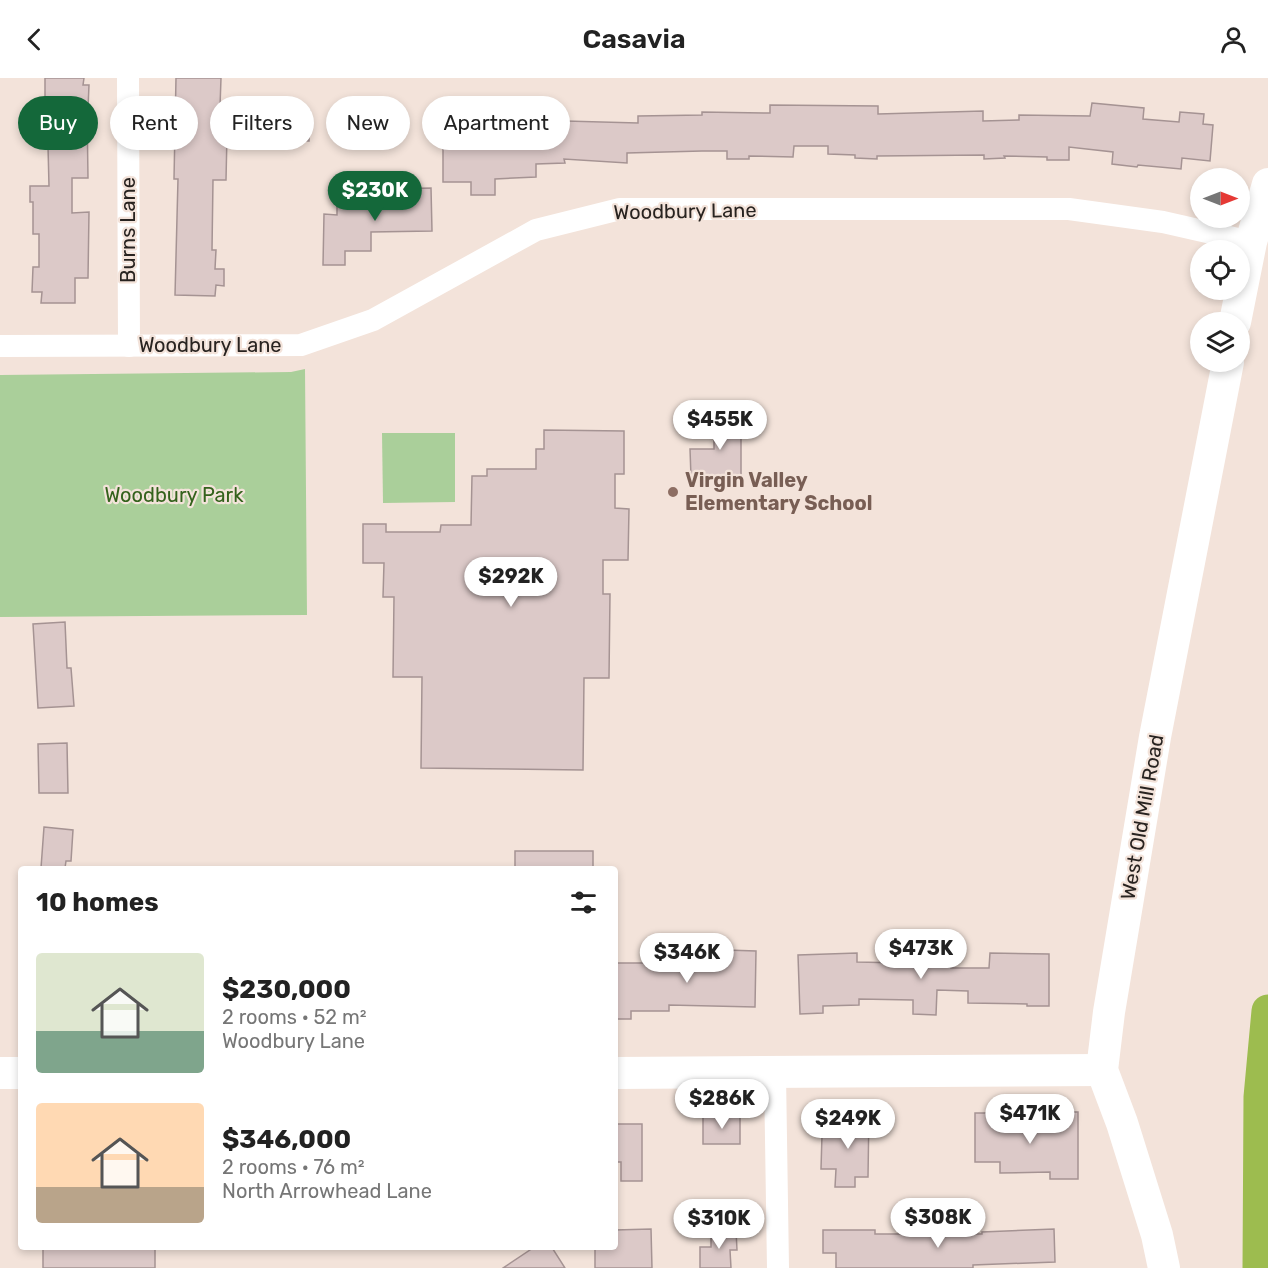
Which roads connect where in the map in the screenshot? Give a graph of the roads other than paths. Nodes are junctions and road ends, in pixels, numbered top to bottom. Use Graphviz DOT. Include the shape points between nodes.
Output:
graph roads {
  1 [pos="128,78"];
  2 [pos="1268,184"];
  3 [pos="1251,242"];
  4 [pos="1237,312"];
  5 [pos="0,346"];
  6 [pos="129,346"];
  7 [pos="1226,372"];
  8 [pos="1268,1011"];
  9 [pos="1102,1070"];
  10 [pos="0,1073"];
  11 [pos="18,1073"];
  12 [pos="618,1073"];
  13 [pos="775,1074"];
  14 [pos="778,1268"];
  15 [pos="1164,1268"];
  16 [pos="1259,1268"];
  1 -- 6 [label="street, Burns Lane"];
  2 -- 3 [label="street"];
  3 -- 4 [label="street"];
  3 -- 6 [label="street, Woodbury Lane" via="1163,222 1069,209 620,209 536,230 373,320 301,345"];
  5 -- 6 [label="street, Woodbury Lane"];
  7 -- 9 [label="street, West Old Mill Road" via="1155,736"];
  8 -- 16 [label="highway" via="1260,1097"];
  9 -- 13 [label="street"];
  9 -- 15 [label="street, West Old Mill Road" via="1158,1235"];
  10 -- 11 [label="street"];
  12 -- 13 [label="street"];
  13 -- 14 [label="street"];
}
